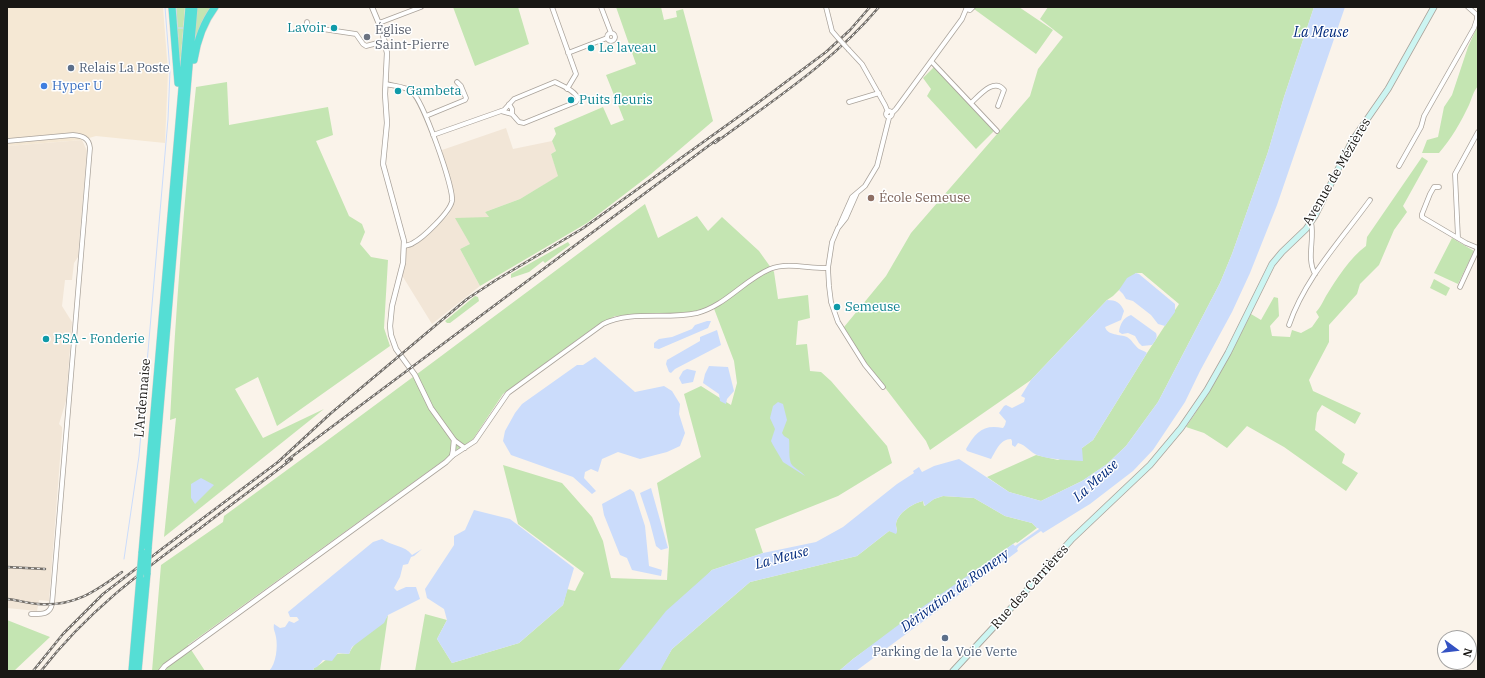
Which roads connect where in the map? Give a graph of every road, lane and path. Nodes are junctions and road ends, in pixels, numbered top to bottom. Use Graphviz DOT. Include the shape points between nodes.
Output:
graph roads {
  1 [pos="172,7"];
  2 [pos="189,7"];
  3 [pos="194,7"];
  4 [pos="215,7"];
  5 [pos="372,7"];
  6 [pos="421,7"];
  7 [pos="552,7"];
  8 [pos="601,7"];
  9 [pos="826,7"];
  10 [pos="973,7"];
  11 [pos="1434,7"];
  12 [pos="1468,7"];
  13 [pos="967,8"];
  14 [pos="1477,15"];
  15 [pos="307,22"];
  16 [pos="379,23"];
  17 [pos="611,33"];
  18 [pos="607,38"];
  19 [pos="385,41"];
  20 [pos="568,53"];
  21 [pos="931,61"];
  22 [pos="457,82"];
  23 [pos="386,84"];
  24 [pos="567,89"];
  25 [pos="879,93"];
  26 [pos="849,102"];
  27 [pos="971,103"];
  28 [pos="509,104"];
  29 [pos="998,106"];
  30 [pos="185,111"];
  31 [pos="501,111"];
  32 [pos="890,112"];
  33 [pos="512,114"];
  34 [pos="426,116"];
  35 [pos="178,117"];
  36 [pos="997,131"];
  37 [pos="1478,132"];
  38 [pos="433,135"];
  39 [pos="7,141"];
  40 [pos="1399,166"];
  41 [pos="1439,187"];
  42 [pos="1370,200"];
  43 [pos="1311,222"];
  44 [pos="1458,238"];
  45 [pos="404,246"];
  46 [pos="1478,248"];
  47 [pos="828,268"];
  48 [pos="1315,274"];
  49 [pos="1460,287"];
  50 [pos="1289,324"];
  51 [pos="883,387"];
  52 [pos="454,440"];
  53 [pos="465,448"];
  54 [pos="452,456"];
  55 [pos="1108,505"];
  56 [pos="145,551"];
  57 [pos="31,614"];
  58 [pos="132,671"];
  59 [pos="138,671"];
  60 [pos="161,671"];
  61 [pos="953,671"];
  1 -- 35 [label="highway" via="178,75"];
  2 -- 35 [label="highway, L'Ardennaise"];
  3 -- 30 [label="highway, L'Ardennaise"];
  4 -- 30 [label="highway" via="196,45"];
  5 -- 16 [label="street"];
  6 -- 16 [label="street"];
  7 -- 20 [label="street"];
  8 -- 17 [label="street"];
  9 -- 25 [label="street, bridge" via="831,28 862,64"];
  10 -- 13 [label="street" via="970,10"];
  11 -- 43 [label="main road, Avenue de Mézières" via="1388,89 1352,141"];
  12 -- 14 [label="street"];
  13 -- 21 [label="street" via="962,19"];
  14 -- 40 [label="street" via="1474,28"];
  15 -- 19 [label="street" via="309,27 356,34 366,46"];
  16 -- 19 [label="street"];
  17 -- 18 [label="street"];
  17 -- 18 [label="street" via="614,40 611,42"];
  18 -- 20 [label="street"];
  19 -- 23 [label="street"];
  20 -- 24 [label="street" via="576,74"];
  21 -- 27 [label="street"];
  21 -- 32 [label="street" via="896,109"];
  22 -- 34 [label="street" via="461,86 465,100"];
  23 -- 34 [label="street" via="413,92"];
  23 -- 45 [label="street" via="387,123 383,164"];
  24 -- 28 [label="street" via="555,82 520,95"];
  24 -- 33 [label="street" via="576,95 576,102 524,123 519,122"];
  25 -- 26 [label="street"];
  25 -- 32 [label="street"];
  27 -- 29 [label="street" via="994,85 1004,90"];
  27 -- 36 [label="street"];
  28 -- 31 [label="street"];
  28 -- 33 [label="street"];
  30 -- 56 [label="highway, L'Ardennaise"];
  31 -- 33 [label="street"];
  31 -- 38 [label="street"];
  32 -- 47 [label="street" via="886,116 889,118 881,154 865,186 857,193 846,218 838,228 832,242"];
  34 -- 38 [label="street"];
  35 -- 56 [label="highway, L'Ardennaise"];
  37 -- 44 [label="street" via="1455,174"];
  38 -- 45 [label="street" via="439,149 452,203 438,222 413,243"];
  39 -- 57 [label="street" via="73,135 86,138 90,148 52,604 50,611 45,614"];
  41 -- 44 [label="street" via="1434,187 1422,217"];
  42 -- 48 [label="street"];
  43 -- 48 [label="street" via="1310,255"];
  43 -- 55 [label="main road, Avenue de Mézières" via="1272,264 1207,390 1181,428 1150,465"];
  44 -- 46 [label="street"];
  45 -- 52 [label="street" via="403,263 392,306 392,339 396,350 415,375 434,412"];
  46 -- 49 [label="street"];
  47 -- 51 [label="street" via="831,302 838,322 865,365"];
  47 -- 53 [label="street" via="777,267 758,275 708,310 683,315 624,317 603,324 508,394 475,441"];
  48 -- 50 [label="street" via="1296,305"];
  52 -- 53 [label="street"];
  52 -- 54 [label="street"];
  53 -- 54 [label="street"];
  54 -- 60 [label="street"];
  55 -- 61 [label="main road, Rue des Carrières" via="1068,544"];
  56 -- 58 [label="highway, L'Ardennaise, bridge" via="140,577"];
  56 -- 59 [label="highway, L'Ardennaise, bridge" via="147,573"];
}
